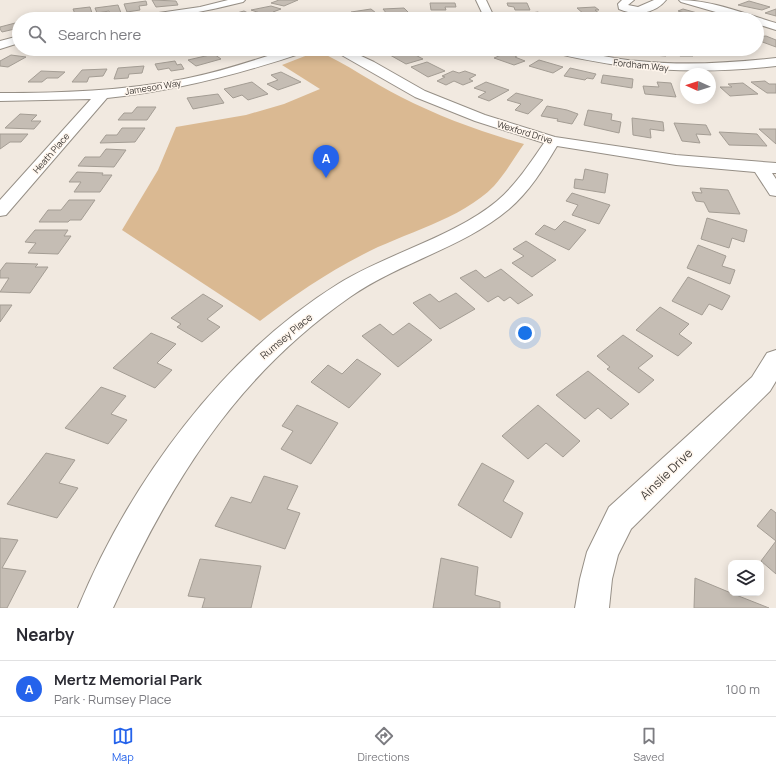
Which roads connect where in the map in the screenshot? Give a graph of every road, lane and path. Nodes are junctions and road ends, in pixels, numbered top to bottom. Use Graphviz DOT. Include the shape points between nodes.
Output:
graph roads {
  1 [pos="240,0"];
  2 [pos="480,0"];
  3 [pos="629,0"];
  4 [pos="661,0"];
  5 [pos="684,0"];
  6 [pos="186,12"];
  7 [pos="486,12"];
  8 [pos="727,12"];
  9 [pos="764,23"];
  10 [pos="776,27"];
  11 [pos="12,41"];
  12 [pos="0,45"];
  13 [pos="278,56"];
  14 [pos="350,56"];
  15 [pos="585,56"];
  16 [pos="776,62"];
  17 [pos="103,94"];
  18 [pos="0,97"];
  19 [pos="553,141"];
  20 [pos="768,168"];
  21 [pos="776,191"];
  22 [pos="0,211"];
  23 [pos="776,360"];
  24 [pos="94,608"];
  25 [pos="592,608"];
  1 -- 6 [label="street"];
  2 -- 7 [label="street"];
  3 -- 4 [label="street" via="623,7 639,11"];
  5 -- 8 [label="street"];
  9 -- 10 [label="street"];
  11 -- 12 [label="street"];
  13 -- 17 [label="street, Jameson Way" via="210,77 160,87"];
  14 -- 19 [label="street, Wexford Drive" via="434,100 480,118"];
  15 -- 16 [label="street, Fordham Way" via="611,62 666,68 713,69"];
  17 -- 18 [label="street, Jameson Way"];
  17 -- 22 [label="street, Heath Place"];
  19 -- 20 [label="street, Wexford Drive" via="668,159"];
  19 -- 24 [label="street, Rumsey Place" via="510,199 483,220 346,289 290,330 251,366 214,407 176,458 143,511"];
  20 -- 21 [label="street"];
  23 -- 25 [label="street, Ainslie Drive" via="761,384 620,518 603,552"];
}
